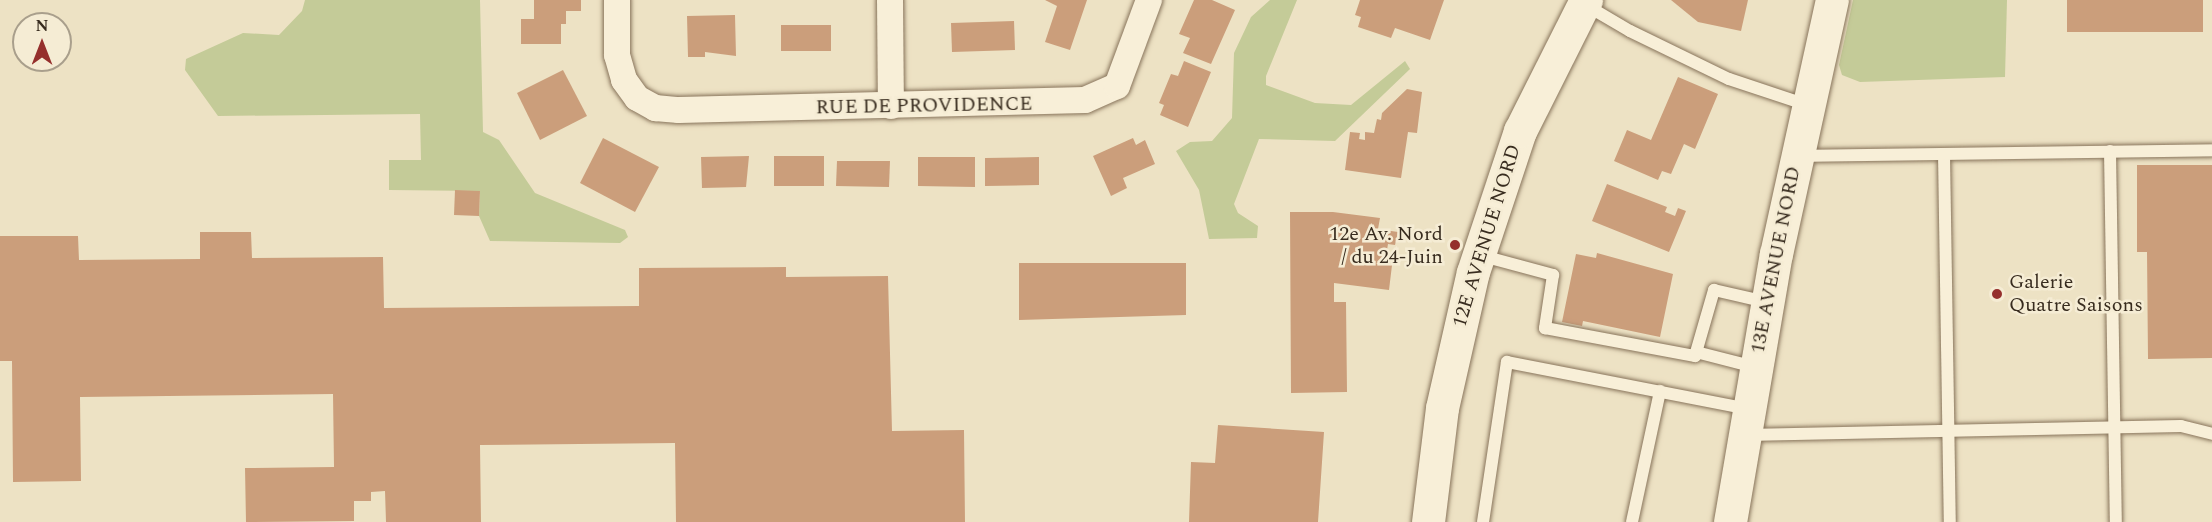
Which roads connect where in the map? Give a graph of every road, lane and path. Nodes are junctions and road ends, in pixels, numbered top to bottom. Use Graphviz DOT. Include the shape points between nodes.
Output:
graph roads {
  1 [pos="617,0"];
  2 [pos="890,0"];
  3 [pos="1149,0"];
  4 [pos="1832,0"];
  5 [pos="1585,2"];
  6 [pos="1806,105"];
  7 [pos="891,106"];
  8 [pos="2212,150"];
  9 [pos="2110,151"];
  10 [pos="1944,154"];
  11 [pos="1797,156"];
  12 [pos="1478,254"];
  13 [pos="1767,302"];
  14 [pos="1696,352"];
  15 [pos="1755,367"];
  16 [pos="1660,392"];
  17 [pos="1746,422"];
  18 [pos="2114,429"];
  19 [pos="1947,433"];
  20 [pos="2212,434"];
  21 [pos="1428,522"];
  22 [pos="1483,522"];
  23 [pos="1632,522"];
  24 [pos="1730,522"];
  25 [pos="1950,522"];
  26 [pos="2116,522"];
  1 -- 7 [label="street, RUE DE PROVIDENCE" via="617,55 624,80 637,98 655,108"];
  2 -- 7 [label="street"];
  3 -- 7 [label="street, RUE DE PROVIDENCE" via="1126,70 1117,86 1101,96 1064,103"];
  4 -- 6 [label="main road, 13E AVENUE NORD"];
  5 -- 6 [label="lane" via="1630,31 1729,79"];
  5 -- 12 [label="main road, 12E AVENUE NORD" via="1520,131"];
  6 -- 11 [label="main road, 13E AVENUE NORD"];
  8 -- 9 [label="lane"];
  9 -- 10 [label="lane"];
  9 -- 18 [label="lane"];
  10 -- 11 [label="lane"];
  10 -- 19 [label="lane"];
  11 -- 13 [label="main road, 13E AVENUE NORD"];
  12 -- 14 [label="lane" via="1553,274 1545,328 1695,356"];
  12 -- 21 [label="main road, 12E AVENUE NORD" via="1442,408"];
  13 -- 14 [label="lane" via="1714,290"];
  13 -- 15 [label="main road, 13E AVENUE NORD"];
  14 -- 15 [label="lane"];
  15 -- 17 [label="main road, 13E AVENUE NORD"];
  16 -- 17 [label="lane"];
  16 -- 22 [label="lane" via="1507,362"];
  16 -- 23 [label="lane"];
  17 -- 19 [label="lane"];
  17 -- 24 [label="main road, 13E AVENUE NORD"];
  18 -- 19 [label="lane"];
  18 -- 20 [label="lane" via="2181,426"];
  18 -- 26 [label="lane"];
  19 -- 25 [label="lane"];
}
